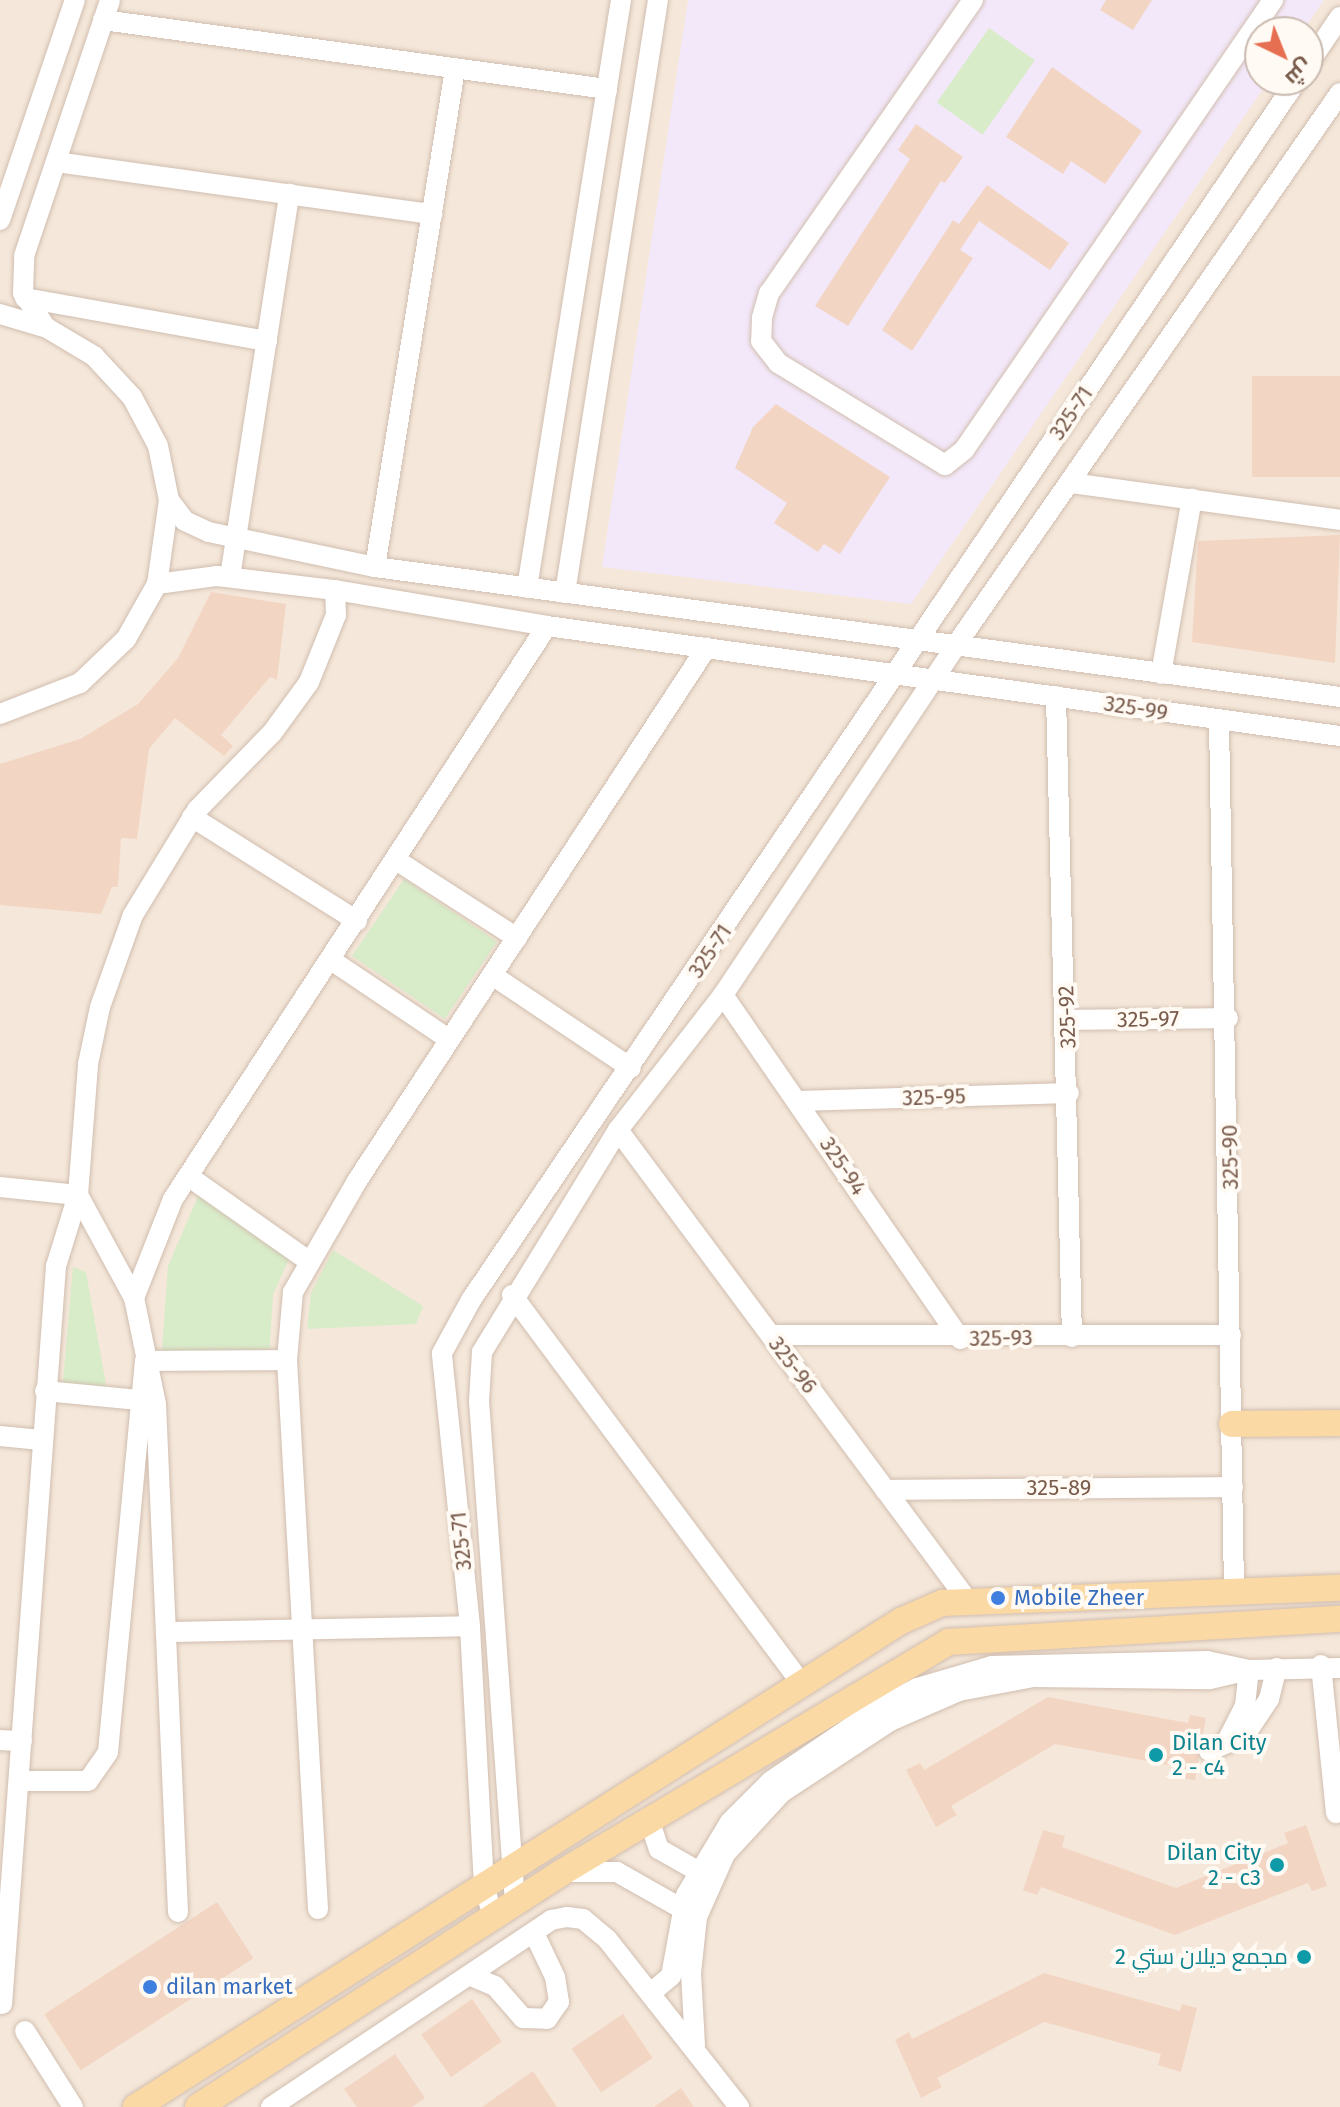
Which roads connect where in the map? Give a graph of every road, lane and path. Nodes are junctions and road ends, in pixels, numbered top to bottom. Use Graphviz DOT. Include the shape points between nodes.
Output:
graph roads {
  1 [pos="75,0"];
  2 [pos="110,0"];
  3 [pos="621,0"];
  4 [pos="658,0"];
  5 [pos="973,0"];
  6 [pos="1273,0"];
  7 [pos="1340,17"];
  8 [pos="103,20"];
  9 [pos="1324,40"];
  10 [pos="455,69"];
  11 [pos="607,89"];
  12 [pos="1340,93"];
  13 [pos="1286,96"];
  14 [pos="56,162"];
  15 [pos="289,194"];
  16 [pos="432,214"];
  17 [pos="0,220"];
  18 [pos="25,298"];
  19 [pos="0,314"];
  20 [pos="47,328"];
  21 [pos="267,341"];
  22 [pos="1071,483"];
  23 [pos="1192,499"];
  24 [pos="169,500"];
  25 [pos="1340,520"];
  26 [pos="237,539"];
  27 [pos="375,567"];
  28 [pos="230,577"];
  29 [pos="157,584"];
  30 [pos="527,588"];
  31 [pos="335,590"];
  32 [pos="565,593"];
  33 [pos="547,626"];
  34 [pos="914,642"];
  35 [pos="707,647"];
  36 [pos="954,648"];
  37 [pos="1161,674"];
  38 [pos="895,675"];
  39 [pos="932,681"];
  40 [pos="1056,696"];
  41 [pos="1340,697"];
  42 [pos="22,710"];
  43 [pos="0,714"];
  44 [pos="1219,721"];
  45 [pos="0,730"];
  46 [pos="1340,736"];
  47 [pos="192,817"];
  48 [pos="396,860"];
  49 [pos="357,921"];
  50 [pos="517,938"];
  51 [pos="331,960"];
  52 [pos="492,975"];
  53 [pos="723,995"];
  54 [pos="1228,1018"];
  55 [pos="1068,1020"];
  56 [pos="450,1040"];
  57 [pos="631,1068"];
  58 [pos="1069,1093"];
  59 [pos="799,1101"];
  60 [pos="618,1130"];
  61 [pos="188,1176"];
  62 [pos="0,1187"];
  63 [pos="78,1195"];
  64 [pos="307,1260"];
  65 [pos="512,1295"];
  66 [pos="134,1298"];
  67 [pos="771,1335"];
  68 [pos="1231,1335"];
  69 [pos="1072,1337"];
  70 [pos="960,1339"];
  71 [pos="287,1360"];
  72 [pos="145,1361"];
  73 [pos="45,1391"];
  74 [pos="139,1400"];
  75 [pos="1340,1423"];
  76 [pos="1232,1424"];
  77 [pos="0,1436"];
  78 [pos="41,1440"];
  79 [pos="1233,1487"];
  80 [pos="885,1490"];
  81 [pos="1340,1588"];
  82 [pos="1234,1593"];
  83 [pos="968,1601"];
  84 [pos="1340,1619"];
  85 [pos="306,1625"];
  86 [pos="470,1626"];
  87 [pos="169,1632"];
  88 [pos="1330,1666"];
  89 [pos="1277,1668"];
  90 [pos="1249,1670"];
  91 [pos="802,1684"];
  92 [pos="0,1740"];
  93 [pos="22,1741"];
  94 [pos="20,1781"];
  95 [pos="1336,1813"];
  96 [pos="649,1819"];
  97 [pos="509,1871"];
  98 [pos="561,1873"];
  99 [pos="705,1875"];
  100 [pos="484,1886"];
  101 [pos="318,1909"];
  102 [pos="504,1910"];
  103 [pos="178,1912"];
  104 [pos="690,1912"];
  105 [pos="534,1933"];
  106 [pos="469,1975"];
  107 [pos="652,1992"];
  108 [pos="2,2004"];
  109 [pos="25,2031"];
  110 [pos="695,2045"];
  111 [pos="73,2107"];
  112 [pos="136,2107"];
  113 [pos="198,2107"];
  114 [pos="271,2107"];
  115 [pos="739,2107"];
  1 -- 17 [label="street"];
  2 -- 8 [label="street"];
  3 -- 11 [label="street"];
  4 -- 32 [label="street"];
  5 -- 6 [label="street" via="769,293 762,318 761,341 778,363 945,465 964,450"];
  7 -- 9 [label="street"];
  8 -- 10 [label="street"];
  8 -- 14 [label="street"];
  10 -- 11 [label="street"];
  10 -- 16 [label="street"];
  11 -- 30 [label="street"];
  12 -- 22 [label="street, 325-71"];
  13 -- 34 [label="street, 325-71"];
  14 -- 15 [label="street"];
  14 -- 18 [label="street" via="24,256"];
  15 -- 16 [label="street"];
  15 -- 21 [label="street"];
  16 -- 27 [label="street"];
  18 -- 20 [label="street"];
  18 -- 21 [label="street"];
  19 -- 20 [label="street"];
  20 -- 24 [label="street" via="94,356 132,397 158,446"];
  21 -- 26 [label="street"];
  22 -- 23 [label="street"];
  22 -- 36 [label="street, 325-71"];
  23 -- 25 [label="street"];
  23 -- 37 [label="street"];
  24 -- 26 [label="street" via="185,521"];
  24 -- 29 [label="street"];
  26 -- 27 [label="street"];
  26 -- 28 [label="street"];
  27 -- 30 [label="street"];
  28 -- 29 [label="street, 325-99"];
  28 -- 31 [label="street, 325-99"];
  29 -- 42 [label="street" via="126,639 80,683"];
  30 -- 32 [label="street"];
  31 -- 33 [label="street, 325-99"];
  31 -- 47 [label="street" via="336,615 309,682 272,733"];
  32 -- 34 [label="street"];
  33 -- 35 [label="street, 325-99"];
  33 -- 48 [label="street"];
  34 -- 36 [label="street"];
  34 -- 38 [label="street, 325-71"];
  35 -- 38 [label="street, 325-99"];
  35 -- 50 [label="street"];
  36 -- 37 [label="street"];
  36 -- 39 [label="street, 325-71"];
  37 -- 41 [label="street"];
  38 -- 39 [label="street, 325-99"];
  38 -- 57 [label="street, 325-71"];
  39 -- 40 [label="street, 325-99"];
  39 -- 53 [label="street, 325-71"];
  40 -- 44 [label="street, 325-99"];
  40 -- 55 [label="street, 325-92"];
  42 -- 43 [label="street"];
  42 -- 45 [label="street"];
  44 -- 46 [label="street, 325-99"];
  44 -- 54 [label="street, 325-90"];
  47 -- 49 [label="street"];
  47 -- 63 [label="street" via="133,915 100,1007 88,1064"];
  48 -- 49 [label="street"];
  48 -- 50 [label="street"];
  49 -- 51 [label="street"];
  50 -- 52 [label="street"];
  51 -- 56 [label="street"];
  51 -- 61 [label="street"];
  52 -- 56 [label="street"];
  52 -- 57 [label="street"];
  53 -- 59 [label="street, 325-94"];
  53 -- 60 [label="street, 325-71"];
  54 -- 55 [label="street, 325-97"];
  54 -- 68 [label="street, 325-90"];
  55 -- 58 [label="street, 325-92"];
  56 -- 64 [label="street"];
  57 -- 86 [label="street, 325-71" via="471,1300 442,1353"];
  58 -- 59 [label="street, 325-95"];
  58 -- 69 [label="street, 325-92"];
  59 -- 70 [label="street, 325-94"];
  60 -- 65 [label="street, 325-71"];
  60 -- 67 [label="street, 325-96"];
  61 -- 64 [label="street"];
  61 -- 66 [label="street"];
  62 -- 63 [label="street"];
  63 -- 66 [label="street"];
  63 -- 73 [label="street" via="56,1266"];
  64 -- 71 [label="street" via="286,1319"];
  65 -- 91 [label="street"];
  65 -- 97 [label="street, 325-71" via="482,1352 479,1401"];
  66 -- 72 [label="street"];
  67 -- 70 [label="street, 325-93"];
  67 -- 80 [label="street, 325-96"];
  68 -- 69 [label="street, 325-93"];
  68 -- 76 [label="street, 325-90"];
  69 -- 70 [label="street, 325-93"];
  71 -- 72 [label="street"];
  71 -- 85 [label="street"];
  72 -- 74 [label="street"];
  72 -- 87 [label="street" via="156,1404"];
  73 -- 74 [label="street"];
  73 -- 78 [label="street"];
  74 -- 94 [label="street" via="108,1752 88,1781"];
  75 -- 76 [label="main road"];
  76 -- 79 [label="street, 325-90"];
  77 -- 78 [label="street"];
  78 -- 93 [label="street"];
  79 -- 80 [label="street, 325-89"];
  79 -- 82 [label="street, 325-90"];
  80 -- 83 [label="street, 325-96"];
  81 -- 82 [label="main road"];
  82 -- 83 [label="main road"];
  83 -- 91 [label="main road" via="942,1603 901,1621"];
  84 -- 96 [label="main road" via="948,1642"];
  85 -- 86 [label="street"];
  85 -- 87 [label="street"];
  85 -- 101 [label="street"];
  86 -- 100 [label="street, 325-71"];
  87 -- 103 [label="street"];
  88 -- 89 [label="street"];
  88 -- 95 [label="street"];
  89 -- 90 [label="street"];
  89 -- 90 [label="street" via="1261,1712 1245,1735 1215,1750 1242,1715"];
  90 -- 99 [label="street" via="1210,1679 1034,1677 959,1691 890,1721 776,1787"];
  91 -- 97 [label="main road"];
  92 -- 93 [label="street"];
  93 -- 94 [label="street"];
  94 -- 108 [label="street"];
  96 -- 98 [label="main road"];
  96 -- 99 [label="street" via="659,1849"];
  97 -- 100 [label="main road"];
  97 -- 102 [label="street, 325-71"];
  98 -- 102 [label="main road"];
  98 -- 104 [label="street" via="617,1872"];
  99 -- 104 [label="street"];
  100 -- 102 [label="street, 325-71"];
  100 -- 112 [label="main road"];
  102 -- 113 [label="main road"];
  104 -- 107 [label="street" via="676,1964"];
  104 -- 110 [label="street"];
  105 -- 106 [label="street"];
  105 -- 106 [label="street" via="555,1977 559,2002 547,2019 523,2018 495,1986"];
  105 -- 107 [label="street" via="551,1920 583,1919"];
  106 -- 114 [label="street"];
  107 -- 110 [label="street"];
  109 -- 111 [label="street"];
  110 -- 115 [label="street"];
}
